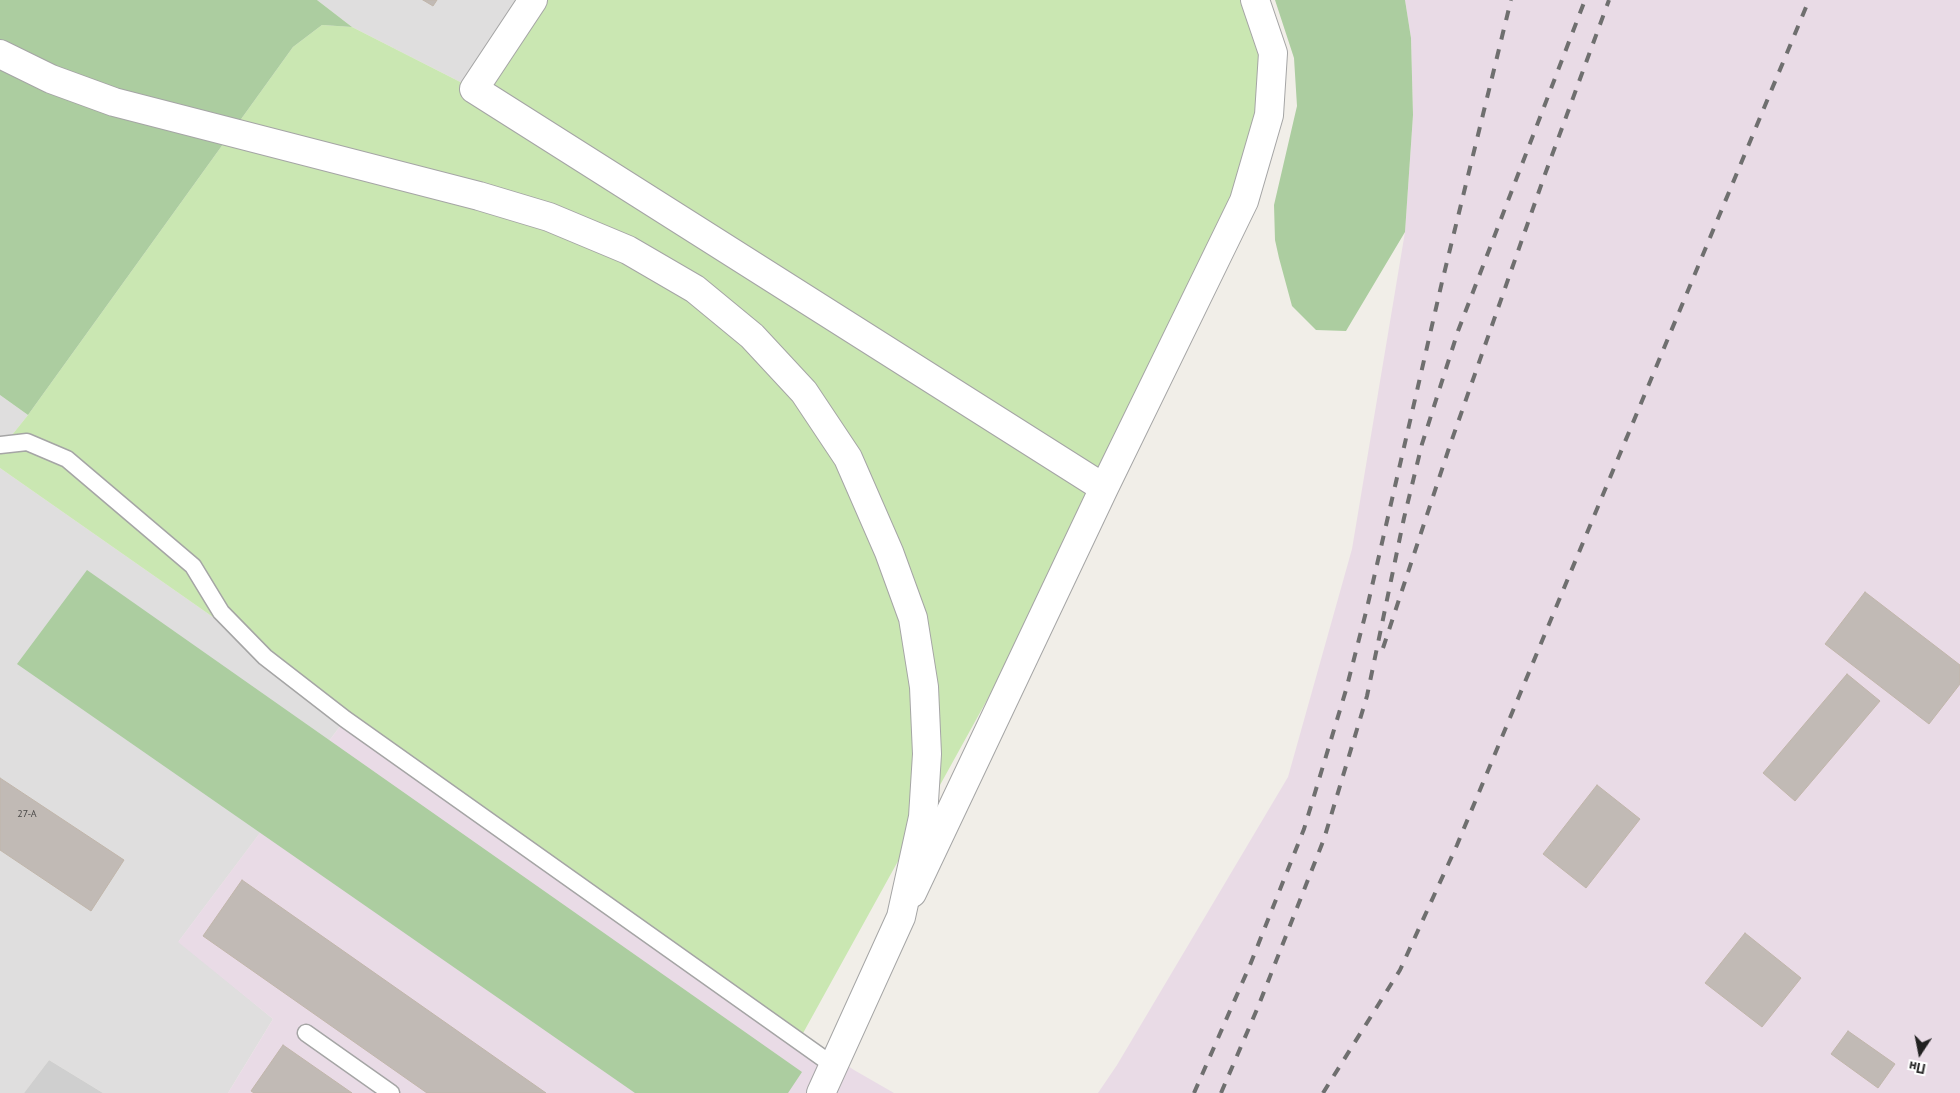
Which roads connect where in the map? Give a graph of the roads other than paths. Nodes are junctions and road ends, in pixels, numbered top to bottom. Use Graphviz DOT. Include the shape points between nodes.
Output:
graph roads {
  1 [pos="533,0"];
  2 [pos="1255,0"];
  3 [pos="0,54"];
  4 [pos="0,445"];
  5 [pos="1104,488"];
  6 [pos="901,916"];
  7 [pos="306,1033"];
  8 [pos="834,1066"];
  9 [pos="391,1093"];
  10 [pos="821,1093"];
  1 -- 5 [label="street" via="474,89"];
  2 -- 5 [label="street" via="1273,53 1269,114 1244,201"];
  3 -- 6 [label="street" via="51,79 114,102 549,217 628,250 670,274 695,289 752,336 804,392 848,458 889,552 913,618 924,686 927,754 923,817"];
  4 -- 8 [label="lane" via="27,442 67,459 193,566 221,612 265,657 345,719"];
  5 -- 6 [label="street"];
  6 -- 8 [label="street"];
  7 -- 9 [label="lane"];
  8 -- 10 [label="street"];
}
